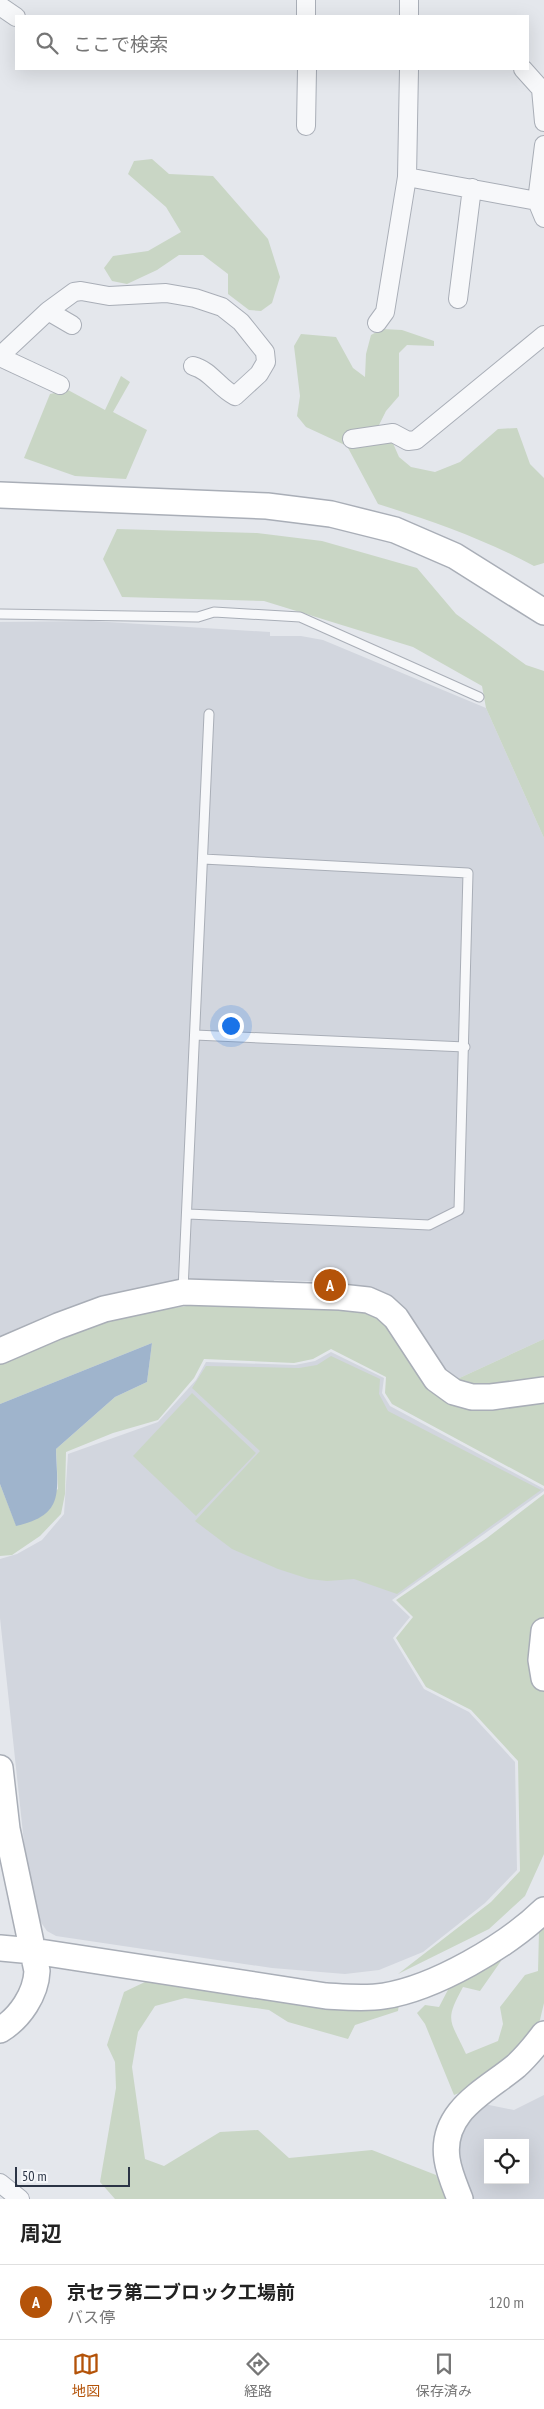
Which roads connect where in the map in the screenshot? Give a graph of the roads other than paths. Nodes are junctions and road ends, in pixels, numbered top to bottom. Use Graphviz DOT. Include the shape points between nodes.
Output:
graph roads {
  1 [pos="306,0"];
  2 [pos="409,0"];
  3 [pos="0,6"];
  4 [pos="306,15"];
  5 [pos="409,15"];
  6 [pos="15,16"];
  7 [pos="307,70"];
  8 [pos="409,70"];
  9 [pos="524,70"];
  10 [pos="544,122"];
  11 [pos="306,126"];
  12 [pos="544,146"];
  13 [pos="407,176"];
  14 [pos="472,188"];
  15 [pos="537,200"];
  16 [pos="544,218"];
  17 [pos="458,299"];
  18 [pos="48,311"];
  19 [pos="376,323"];
  20 [pos="72,325"];
  21 [pos="544,335"];
  22 [pos="0,357"];
  23 [pos="193,366"];
  24 [pos="60,385"];
  25 [pos="352,439"];
  26 [pos="0,495"];
  27 [pos="544,612"];
  28 [pos="0,614"];
  29 [pos="479,697"];
  30 [pos="210,714"];
  31 [pos="203,859"];
  32 [pos="195,1035"];
  33 [pos="465,1047"];
  34 [pos="188,1214"];
  35 [pos="183,1292"];
  36 [pos="0,1351"];
  37 [pos="544,1390"];
  38 [pos="544,1631"];
  39 [pos="544,1678"];
  40 [pos="0,1768"];
  41 [pos="544,1910"];
  42 [pos="0,1948"];
  43 [pos="33,1951"];
  44 [pos="0,2030"];
  45 [pos="544,2034"];
  46 [pos="0,2183"];
  47 [pos="20,2199"];
  48 [pos="460,2199"];
  1 -- 4 [label="street"];
  2 -- 5 [label="street"];
  3 -- 6 [label="street"];
  7 -- 11 [label="street"];
  8 -- 13 [label="street"];
  9 -- 10 [label="street" via="541,89"];
  12 -- 15 [label="street"];
  13 -- 14 [label="street"];
  13 -- 19 [label="street" via="385,312"];
  14 -- 15 [label="street"];
  14 -- 17 [label="street"];
  15 -- 16 [label="street"];
  18 -- 20 [label="street"];
  18 -- 22 [label="street"];
  18 -- 23 [label="street" via="74,292 81,291 109,296 166,293 195,298 222,307 241,322 265,352 266,362 259,374 235,396 225,391 203,368"];
  21 -- 25 [label="street" via="416,440 408,442 393,434"];
  22 -- 24 [label="street"];
  26 -- 27 [label="street" via="267,506 332,514 395,530 455,556"];
  28 -- 29 [label="lane" via="198,617 214,612 300,617"];
  30 -- 31 [label="lane"];
  31 -- 32 [label="lane"];
  31 -- 33 [label="lane" via="468,873"];
  32 -- 33 [label="lane"];
  32 -- 34 [label="lane"];
  33 -- 34 [label="lane" via="459,1210 428,1225"];
  34 -- 35 [label="lane"];
  35 -- 36 [label="street" via="104,1310"];
  35 -- 37 [label="street" via="368,1300 384,1307 396,1318 432,1374 454,1392 472,1397 491,1397"];
  38 -- 39 [label="street" via="541,1660"];
  40 -- 43 [label="street" via="7,1829"];
  41 -- 43 [label="street" via="527,1927 453,1972 420,1987 384,1996 326,1996"];
  42 -- 43 [label="street"];
  43 -- 44 [label="street" via="36,1984 20,2012"];
  45 -- 48 [label="street" via="530,2054 458,2112 450,2127 446,2157"];
  46 -- 47 [label="street"];
}
